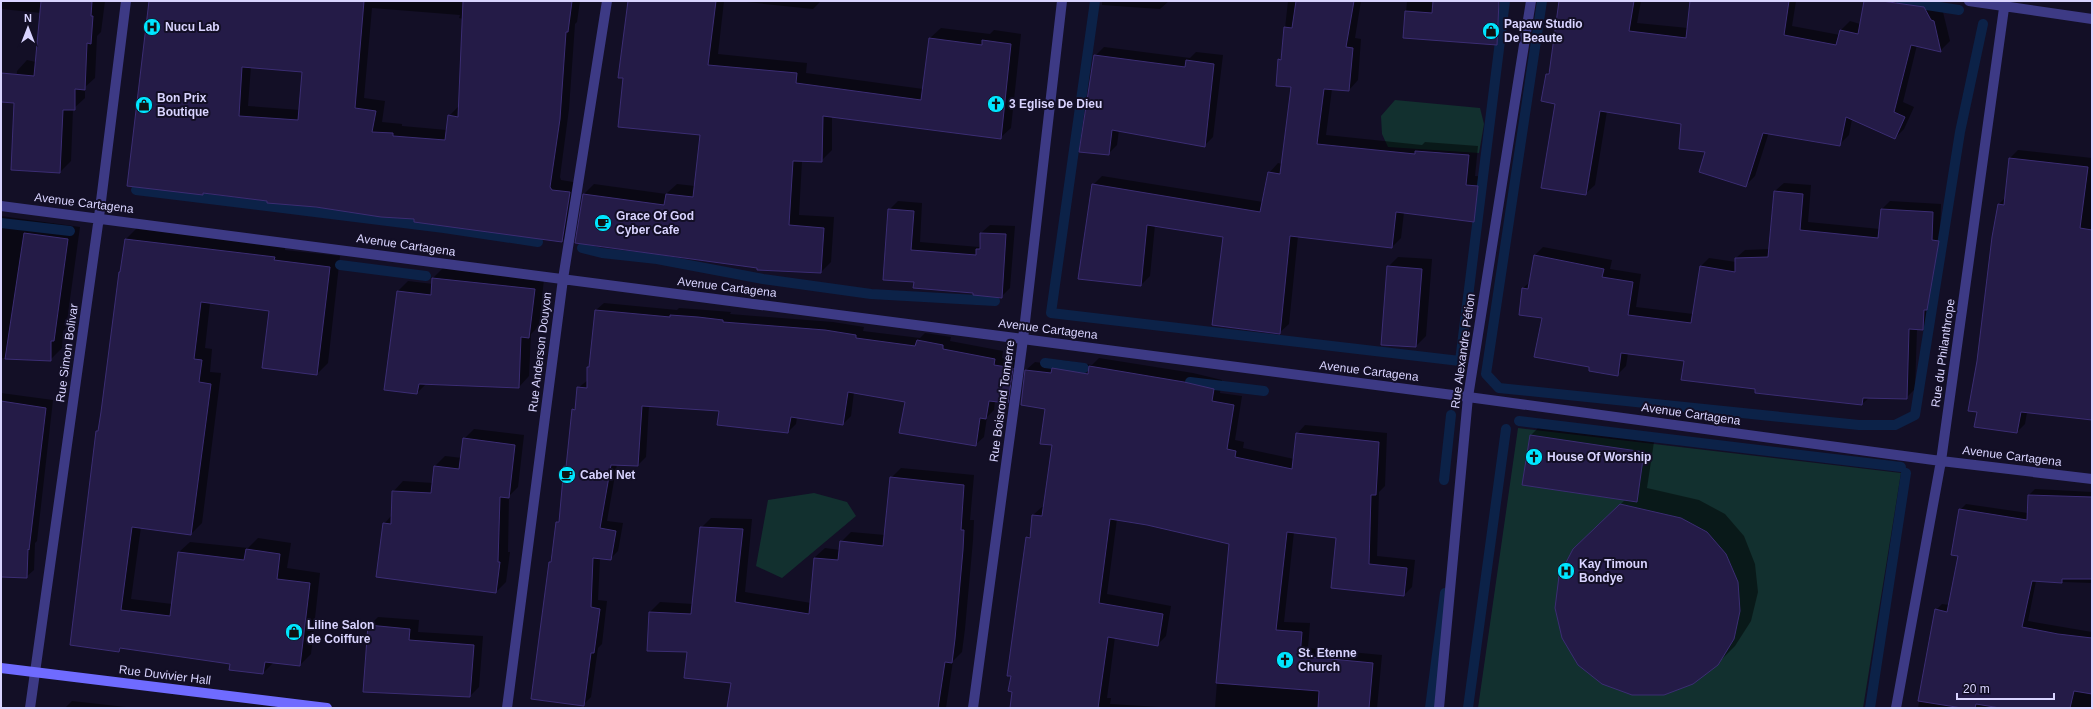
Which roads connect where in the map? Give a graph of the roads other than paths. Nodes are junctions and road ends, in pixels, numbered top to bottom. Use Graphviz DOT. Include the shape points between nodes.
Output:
graph roads {
  1 [pos="126,1"];
  2 [pos="607,1"];
  3 [pos="1062,1"];
  4 [pos="1531,1"];
  5 [pos="1969,1"];
  6 [pos="2005,4"];
  7 [pos="2092,19"];
  8 [pos="1,206"];
  9 [pos="99,217"];
  10 [pos="563,279"];
  11 [pos="1023,339"];
  12 [pos="1468,397"];
  13 [pos="1941,461"];
  14 [pos="2092,479"];
  15 [pos="1,668"];
  16 [pos="34,673"];
  17 [pos="30,708"];
  18 [pos="326,708"];
  19 [pos="507,708"];
  20 [pos="973,708"];
  21 [pos="1439,708"];
  22 [pos="1896,708"];
  1 -- 9 [label="street, Rue Simon Bolivar"];
  2 -- 10 [label="street, Rue Anderson Douyon"];
  3 -- 11 [label="street, Rue Boisrond Tonnerre"];
  4 -- 12 [label="street, Rue Alexandre Pétion"];
  5 -- 6 [label="street"];
  6 -- 7 [label="street"];
  6 -- 13 [label="street, Rue du Philanthrope"];
  8 -- 9 [label="street, Avenue Cartagena"];
  9 -- 10 [label="street, Avenue Cartagena"];
  9 -- 16 [label="street, Rue Simon Bolivar"];
  10 -- 11 [label="street, Avenue Cartagena"];
  10 -- 19 [label="street, Rue Anderson Douyon"];
  11 -- 12 [label="street, Avenue Cartagena"];
  11 -- 20 [label="street, Rue Boisrond Tonnerre"];
  12 -- 13 [label="street, Avenue Cartagena"];
  12 -- 21 [label="street, Rue Alexandre Pétion"];
  13 -- 14 [label="street, Avenue Cartagena"];
  13 -- 22 [label="street, Rue du Philanthrope"];
  15 -- 16 [label="street, Rue Duvivier Hall"];
  16 -- 17 [label="street, Rue Simon Bolivar"];
  16 -- 18 [label="street, Rue Duvivier Hall"];
}
